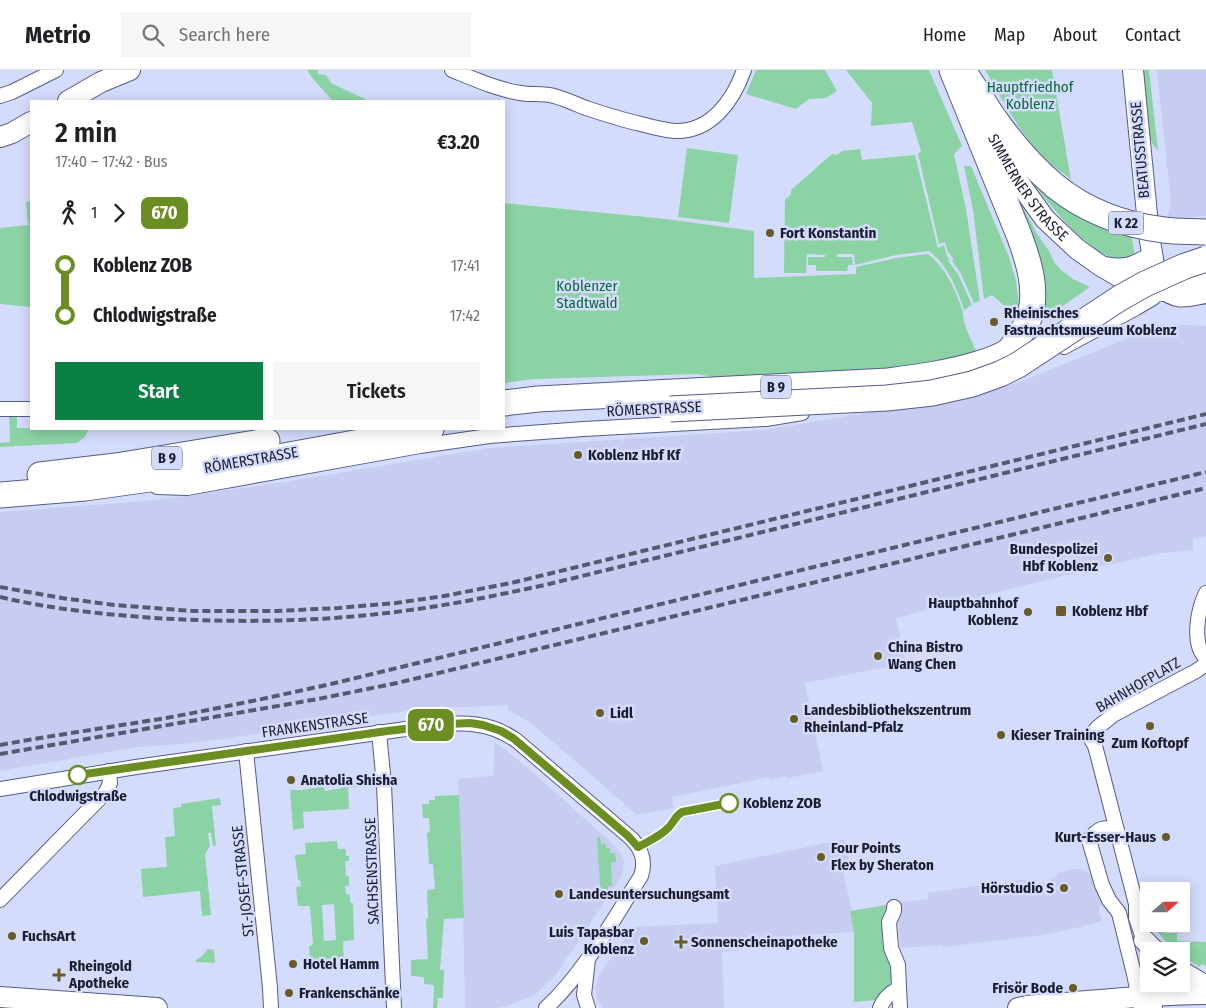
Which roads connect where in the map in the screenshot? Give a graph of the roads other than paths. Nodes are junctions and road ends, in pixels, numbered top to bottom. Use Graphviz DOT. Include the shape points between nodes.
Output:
graph roads {
  1 [pos="56,70"];
  2 [pos="452,70"];
  3 [pos="744,70"];
  4 [pos="953,70"];
  5 [pos="964,70"];
  6 [pos="1133,70"];
  7 [pos="124,71"];
  8 [pos="0,96"];
  9 [pos="70,100"];
  10 [pos="30,123"];
  11 [pos="0,137"];
  12 [pos="1206,232"];
  13 [pos="1206,242"];
  14 [pos="1152,257"];
  15 [pos="1101,266"];
  16 [pos="1204,278"];
  17 [pos="1158,289"];
  18 [pos="1009,351"];
  19 [pos="505,403"];
  20 [pos="538,408"];
  21 [pos="0,409"];
  22 [pos="30,409"];
  23 [pos="505,420"];
  24 [pos="328,430"];
  25 [pos="425,430"];
  26 [pos="0,478"];
  27 [pos="129,482"];
  28 [pos="0,494"];
  29 [pos="1206,593"];
  30 [pos="1206,658"];
  31 [pos="1206,664"];
  32 [pos="379,732"];
  33 [pos="246,751"];
  34 [pos="109,771"];
  35 [pos="0,789"];
  36 [pos="1117,831"];
  37 [pos="0,900"];
  38 [pos="894,907"];
  39 [pos="1146,942"];
  40 [pos="588,958"];
  41 [pos="1190,976"];
  42 [pos="1206,986"];
  43 [pos="899,988"];
  44 [pos="1206,994"];
  45 [pos="0,997"];
  46 [pos="1148,998"];
  47 [pos="157,1008"];
  48 [pos="270,1008"];
  49 [pos="394,1008"];
  50 [pos="546,1008"];
  51 [pos="588,1008"];
  52 [pos="880,1008"];
  53 [pos="900,1008"];
  54 [pos="1018,1008"];
  1 -- 8 [label="street"];
  2 -- 3 [label="street" via="499,88 554,96 622,120 675,131 701,126 711,120 732,96"];
  4 -- 15 [label="street, SIMMERNER STRASSE" via="1017,180 1045,219"];
  4 -- 18 [label="highway" via="1031,272 1033,298 1028,322"];
  5 -- 12 [label="highway, K 22, bridge" via="1002,129 1027,160 1063,193 1120,222 1164,230"];
  6 -- 14 [label="street, BEATUSSTRASSE"];
  7 -- 9 [label="street"];
  10 -- 11 [label="street"];
  13 -- 18 [label="highway, B 9" via="1135,271"];
  14 -- 15 [label="street, SIMMERNER STRASSE" via="1118,270"];
  14 -- 17 [label="street, BEATUSSTRASSE"];
  15 -- 17 [label="street, SIMMERNER STRASSE" via="1125,280"];
  16 -- 17 [label="highway, B 9"];
  16 -- 20 [label="highway, B 9, bridge" via="1178,268 1120,298 1018,365 972,384 932,393 886,398"];
  17 -- 27 [label="street, RÖMERSTRASSE" via="1152,298 1136,308 1017,369 931,391 766,419 489,436 187,488 161,488"];
  18 -- 20 [label="highway, B 9" via="968,367 888,381"];
  19 -- 20 [label="highway, B 9"];
  20 -- 23 [label="highway, B 9"];
  21 -- 22 [label="street"];
  24 -- 26 [label="highway, B 9" via="116,466"];
  25 -- 27 [label="highway, B 9"];
  27 -- 28 [label="highway, B 9"];
  29 -- 30 [label="street" via="1199,615 1198,633 1199,647"];
  31 -- 36 [label="street, BAHNHOFPLATZ" via="1113,715 1090,738 1095,746"];
  32 -- 33 [label="street, FRANKENSTRASSE"];
  32 -- 40 [label="street, FRANKENSTRASSE" via="455,723 483,725 501,731 632,839 644,864 640,876"];
  32 -- 49 [label="street, SACHSENSTRASSE"];
  33 -- 34 [label="street, FRANKENSTRASSE"];
  33 -- 48 [label="street, ST.-JOSEF-STRASSE"];
  34 -- 35 [label="street"];
  34 -- 37 [label="street" via="110,783 106,792"];
  36 -- 39 [label="street" via="1136,904 1136,918"];
  36 -- 46 [label="street" via="1104,828 1088,840 1102,885 1118,914"];
  38 -- 43 [label="street" via="889,922"];
  40 -- 50 [label="street"];
  40 -- 51 [label="street" via="584,995"];
  41 -- 42 [label="street"];
  43 -- 52 [label="street" via="884,1000"];
  43 -- 53 [label="street"];
  44 -- 46 [label="street"];
  45 -- 47 [label="street"];
  46 -- 54 [label="street"];
}
